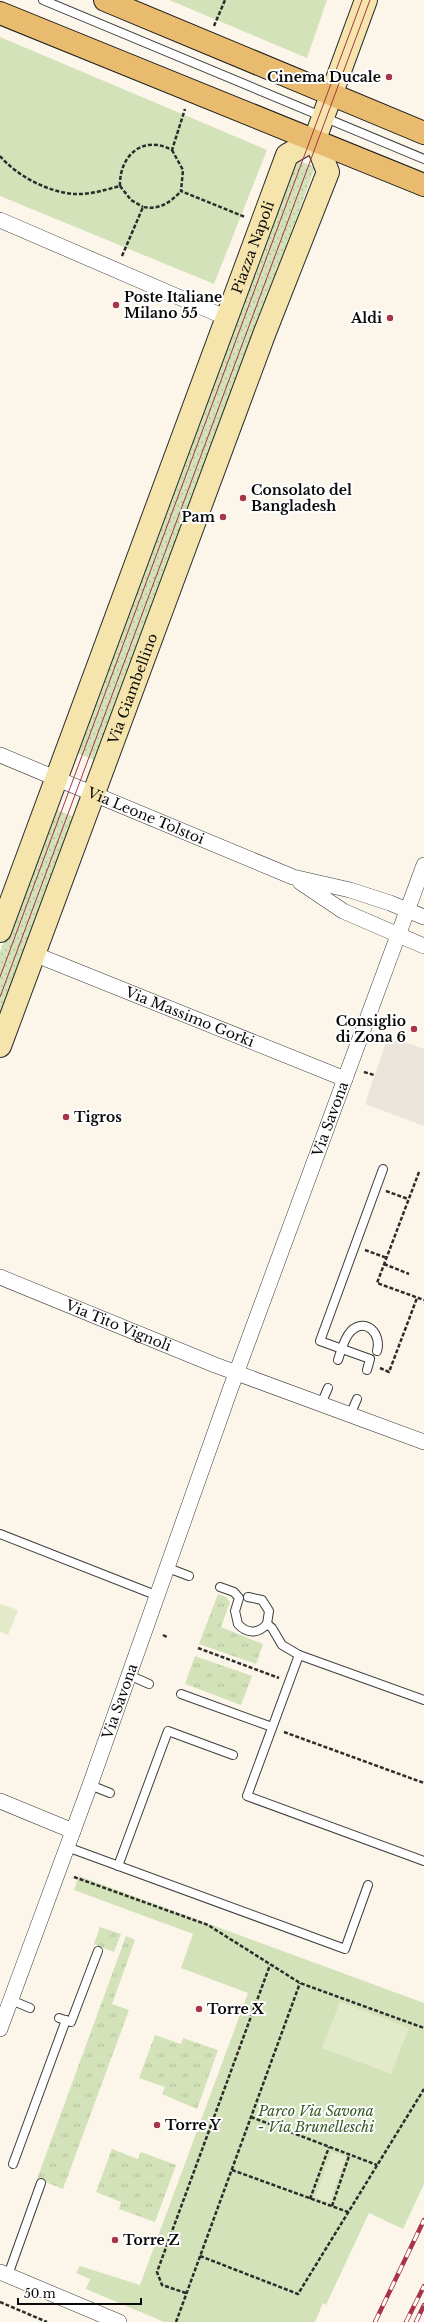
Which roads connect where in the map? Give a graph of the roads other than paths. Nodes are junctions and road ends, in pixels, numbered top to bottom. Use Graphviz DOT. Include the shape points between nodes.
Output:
graph roads {
  1 [pos="43,0"];
  2 [pos="105,0"];
  3 [pos="366,0"];
  4 [pos="0,13"];
  5 [pos="332,94"];
  6 [pos="323,117"];
  7 [pos="424,133"];
  8 [pos="315,139"];
  9 [pos="424,159"];
  10 [pos="424,184"];
  11 [pos="0,220"];
  12 [pos="227,318"];
  13 [pos="0,755"];
  14 [pos="57,779"];
  15 [pos="94,794"];
  16 [pos="424,866"];
  17 [pos="293,876"];
  18 [pos="407,910"];
  19 [pos="424,917"];
  20 [pos="0,931"];
  21 [pos="399,935"];
  22 [pos="424,946"];
  23 [pos="34,954"];
  24 [pos="0,1046"];
  25 [pos="345,1079"];
  26 [pos="383,1169"];
  27 [pos="0,1277"];
  28 [pos="342,1349"];
  29 [pos="377,1351"];
  30 [pos="338,1360"];
  31 [pos="368,1367"];
  32 [pos="237,1373"];
  33 [pos="328,1388"];
  34 [pos="357,1399"];
  35 [pos="321,1404"];
  36 [pos="350,1415"];
  37 [pos="424,1442"];
  38 [pos="0,1534"];
  39 [pos="168,1568"];
  40 [pos="189,1576"];
  41 [pos="220,1587"];
  42 [pos="158,1596"];
  43 [pos="248,1597"];
  44 [pos="267,1624"];
  45 [pos="299,1655"];
  46 [pos="129,1675"];
  47 [pos="150,1684"];
  48 [pos="181,1694"];
  49 [pos="424,1700"];
  50 [pos="272,1728"];
  51 [pos="233,1755"];
  52 [pos="90,1785"];
  53 [pos="110,1793"];
  54 [pos="0,1801"];
  55 [pos="73,1831"];
  56 [pos="67,1847"];
  57 [pos="424,1861"];
  58 [pos="118,1866"];
  59 [pos="368,1885"];
  60 [pos="98,1950"];
  61 [pos="10,2000"];
  62 [pos="30,2008"];
  63 [pos="0,2029"];
  64 [pos="13,2164"];
  65 [pos="41,2183"];
  66 [pos="4,2273"];
  67 [pos="119,2322"];
  1 -- 6 [label="lane"];
  2 -- 5 [label="main road"];
  3 -- 5 [label="street"];
  4 -- 8 [label="main road"];
  5 -- 6 [label="street"];
  5 -- 7 [label="main road"];
  6 -- 8 [label="street"];
  6 -- 9 [label="lane"];
  8 -- 10 [label="main road"];
  8 -- 12 [label="street, Piazza Napoli" via="286,155"];
  8 -- 15 [label="street, Via Giambellino" via="328,172 265,332"];
  11 -- 12 [label="street"];
  12 -- 14 [label="street"];
  13 -- 14 [label="street, Via Leone Tolstoi"];
  14 -- 15 [label="street, Via Leone Tolstoi"];
  14 -- 20 [label="street"];
  15 -- 17 [label="street, Via Leone Tolstoi"];
  15 -- 23 [label="street, Via Giambellino"];
  16 -- 18 [label="street, Via Savona"];
  17 -- 18 [label="street, Via Leone Tolstoi" via="350,890"];
  17 -- 21 [label="street, Via Leone Tolstoi" via="343,911"];
  18 -- 19 [label="street, Via Leone Tolstoi"];
  18 -- 21 [label="street, Via Savona"];
  21 -- 22 [label="street, Via Leone Tolstoi"];
  21 -- 25 [label="street, Via Savona"];
  23 -- 24 [label="street, Via Giambellino"];
  23 -- 25 [label="street, Via Massimo Gorki"];
  25 -- 32 [label="street, Via Savona"];
  26 -- 28 [label="lane" via="320,1341"];
  27 -- 32 [label="street, Via Tito Vignoli"];
  28 -- 29 [label="lane" via="350,1332 363,1326 379,1338"];
  28 -- 30 [label="lane"];
  28 -- 31 [label="lane" via="370,1360"];
  32 -- 35 [label="street"];
  32 -- 39 [label="street, Via Savona"];
  33 -- 35 [label="lane"];
  34 -- 36 [label="lane"];
  35 -- 36 [label="street"];
  36 -- 37 [label="street"];
  38 -- 42 [label="lane"];
  39 -- 40 [label="lane"];
  39 -- 42 [label="street, Via Savona"];
  41 -- 44 [label="lane" via="234,1592 239,1598 235,1618 243,1629 256,1631"];
  42 -- 46 [label="street, Via Savona"];
  43 -- 44 [label="lane" via="255,1597 266,1604 269,1617"];
  44 -- 45 [label="lane" via="282,1645"];
  45 -- 49 [label="lane"];
  45 -- 50 [label="lane"];
  46 -- 47 [label="lane"];
  46 -- 52 [label="street, Via Savona"];
  48 -- 50 [label="lane"];
  50 -- 57 [label="lane" via="247,1796"];
  51 -- 58 [label="lane" via="168,1731 138,1803"];
  52 -- 53 [label="lane"];
  52 -- 55 [label="street, Via Savona"];
  54 -- 55 [label="street"];
  55 -- 56 [label="street, Via Savona"];
  56 -- 58 [label="lane"];
  56 -- 61 [label="street, Via Savona"];
  58 -- 59 [label="lane" via="345,1948"];
  60 -- 64 [label="lane" via="71,2022 62,2019"];
  61 -- 62 [label="lane"];
  61 -- 63 [label="street, Via Savona"];
  65 -- 66 [label="lane"];
  66 -- 67 [label="street"];
}
